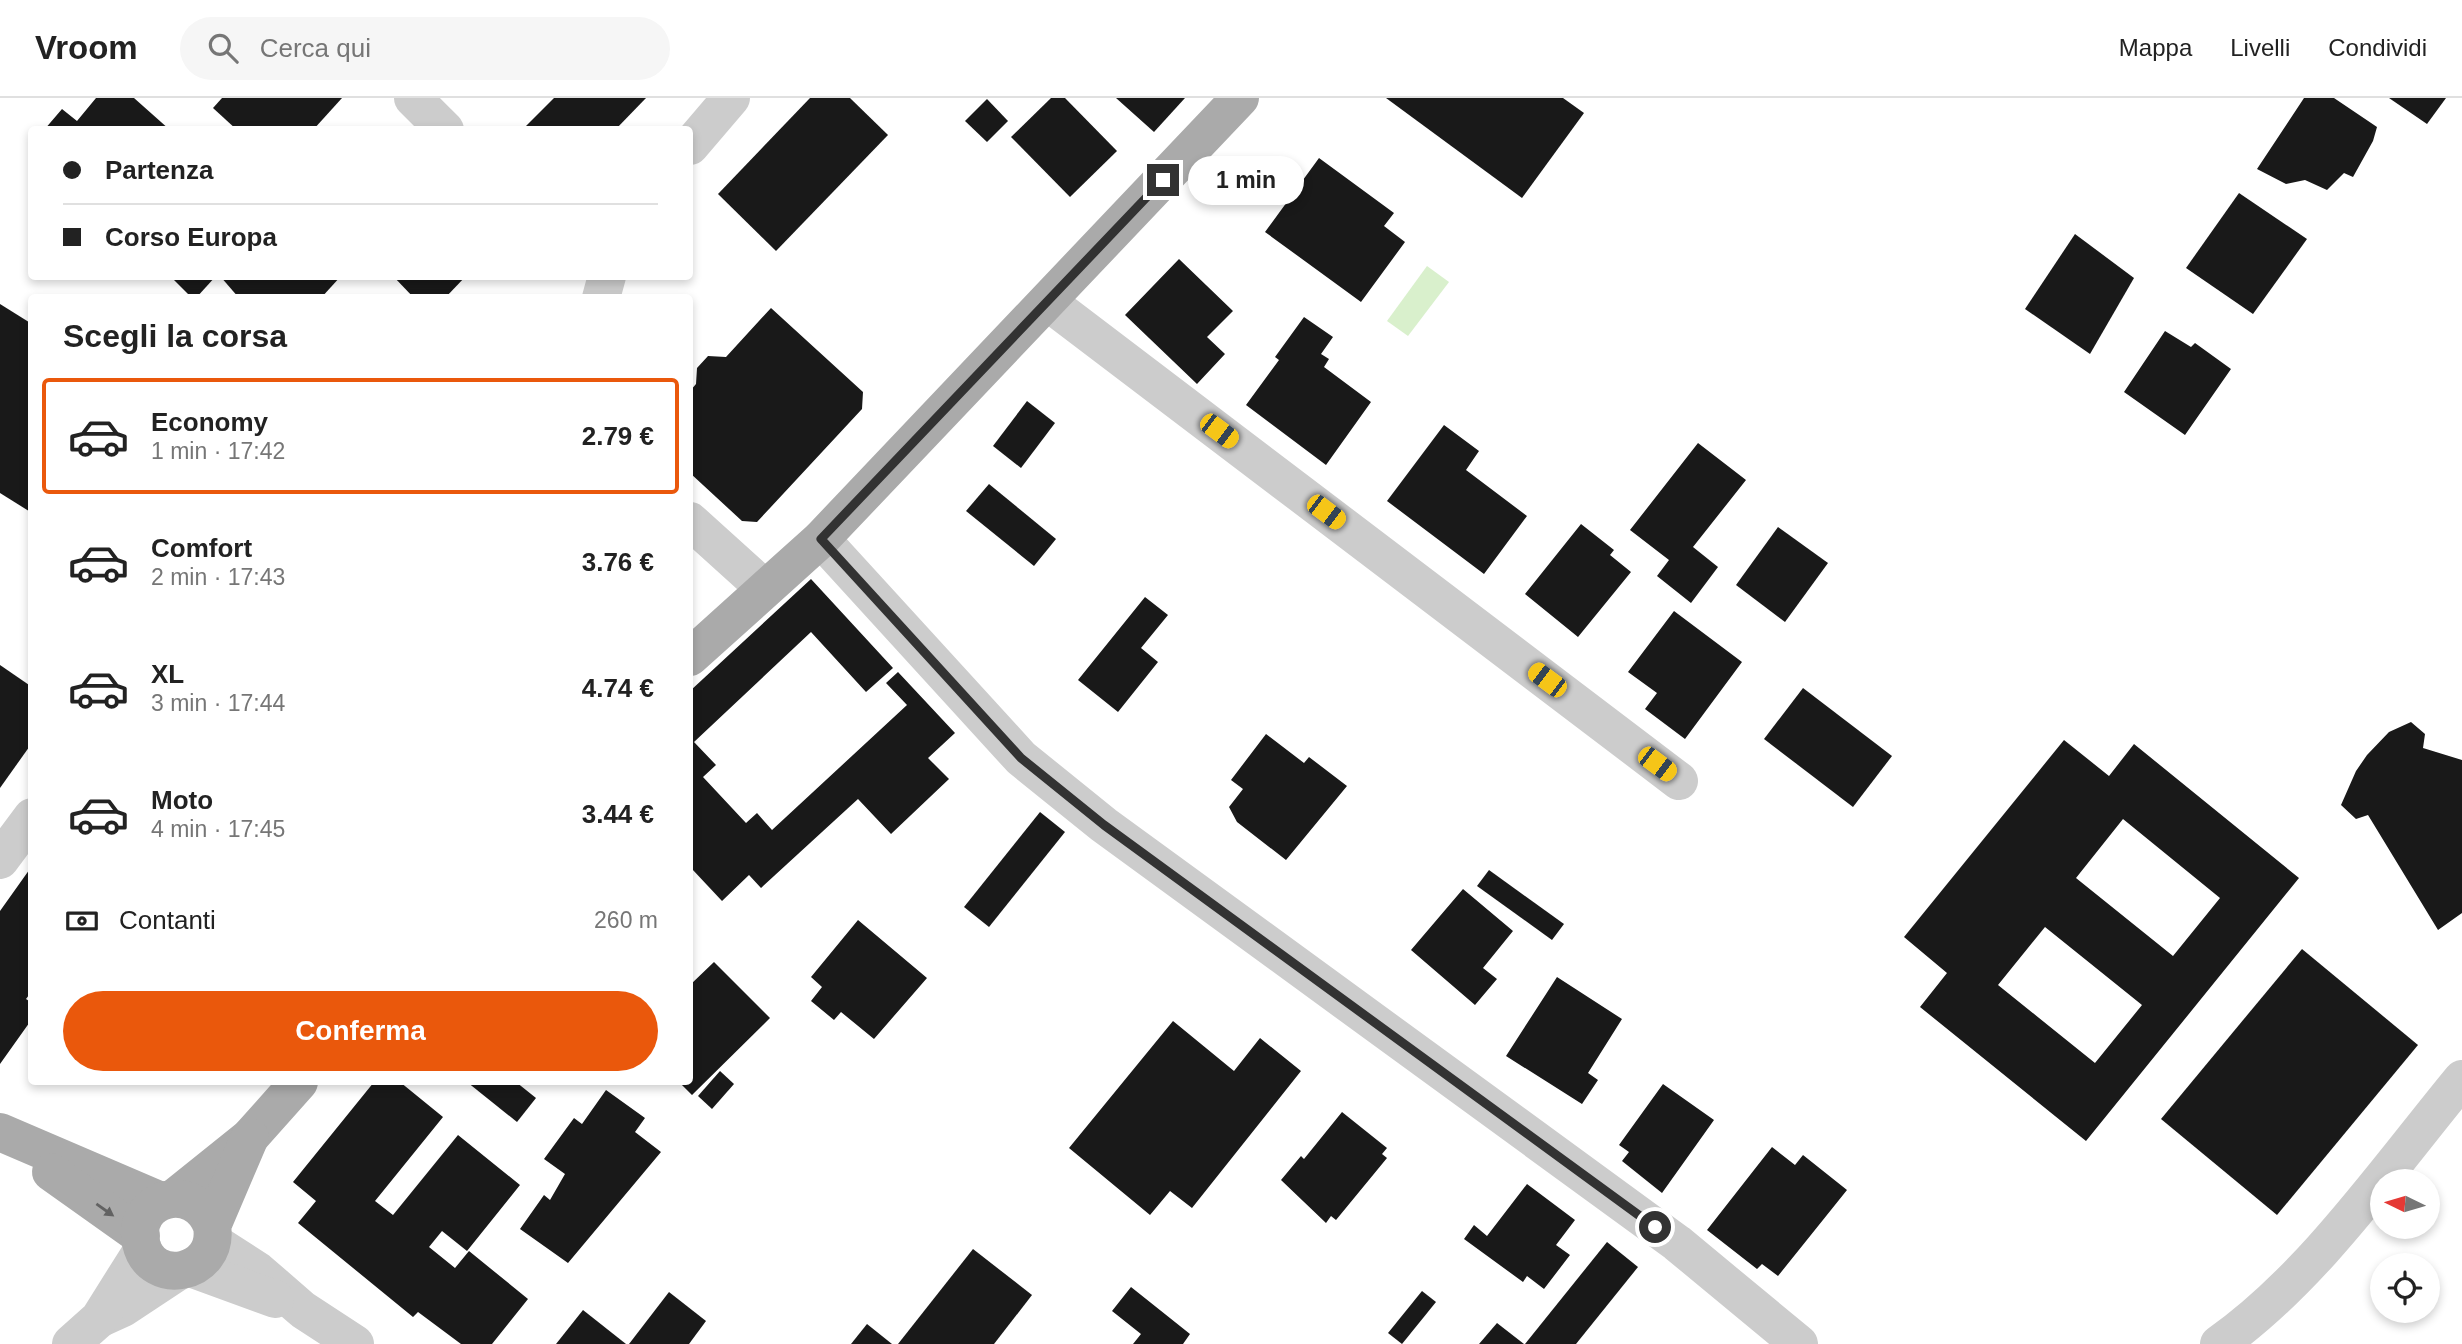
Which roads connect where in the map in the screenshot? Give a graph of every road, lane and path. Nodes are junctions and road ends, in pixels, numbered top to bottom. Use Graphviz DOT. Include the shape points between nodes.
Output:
graph roads {
  1 [pos="413,98"];
  2 [pos="731,98"];
  3 [pos="1240,98"];
  4 [pos="441,126"];
  5 [pos="693,142"];
  6 [pos="1048,302"];
  7 [pos="693,524"];
  8 [pos="821,539"];
  9 [pos="763,587"];
  10 [pos="693,654"];
  11 [pos="1679,781"];
  12 [pos="28,822"];
  13 [pos="0,860"];
  14 [pos="2462,1079"];
  15 [pos="296,1085"];
  16 [pos="6,1135"];
  17 [pos="250,1137"];
  18 [pos="168,1200"];
  19 [pos="142,1243"];
  20 [pos="199,1252"];
  21 [pos="99,1319"];
  22 [pos="71,1344"];
  23 [pos="355,1344"];
  24 [pos="1799,1344"];
  25 [pos="2219,1344"];
  1 -- 4 [label="street"];
  2 -- 5 [label="street"];
  3 -- 6 [label="main road"];
  6 -- 8 [label="main road"];
  6 -- 11 [label="street"];
  7 -- 9 [label="street"];
  8 -- 9 [label="main road"];
  8 -- 24 [label="street" via="1021,758 1104,825 1677,1243"];
  9 -- 10 [label="main road"];
  12 -- 13 [label="street"];
  14 -- 25 [label="street" via="2304,1270"];
  15 -- 17 [label="main road"];
  16 -- 18 [label="main road"];
  16 -- 19 [label="main road, one-way"];
  17 -- 18 [label="main road"];
  17 -- 20 [label="main road"];
  18 -- 19 [label="main road" via="146,1216"];
  18 -- 20 [label="main road" via="194,1202 203,1208"];
  19 -- 20 [label="main road" via="158,1266"];
  19 -- 21 [label="street"];
  20 -- 21 [label="street" via="123,1308"];
  20 -- 23 [label="street"];
  21 -- 22 [label="street"];
}
